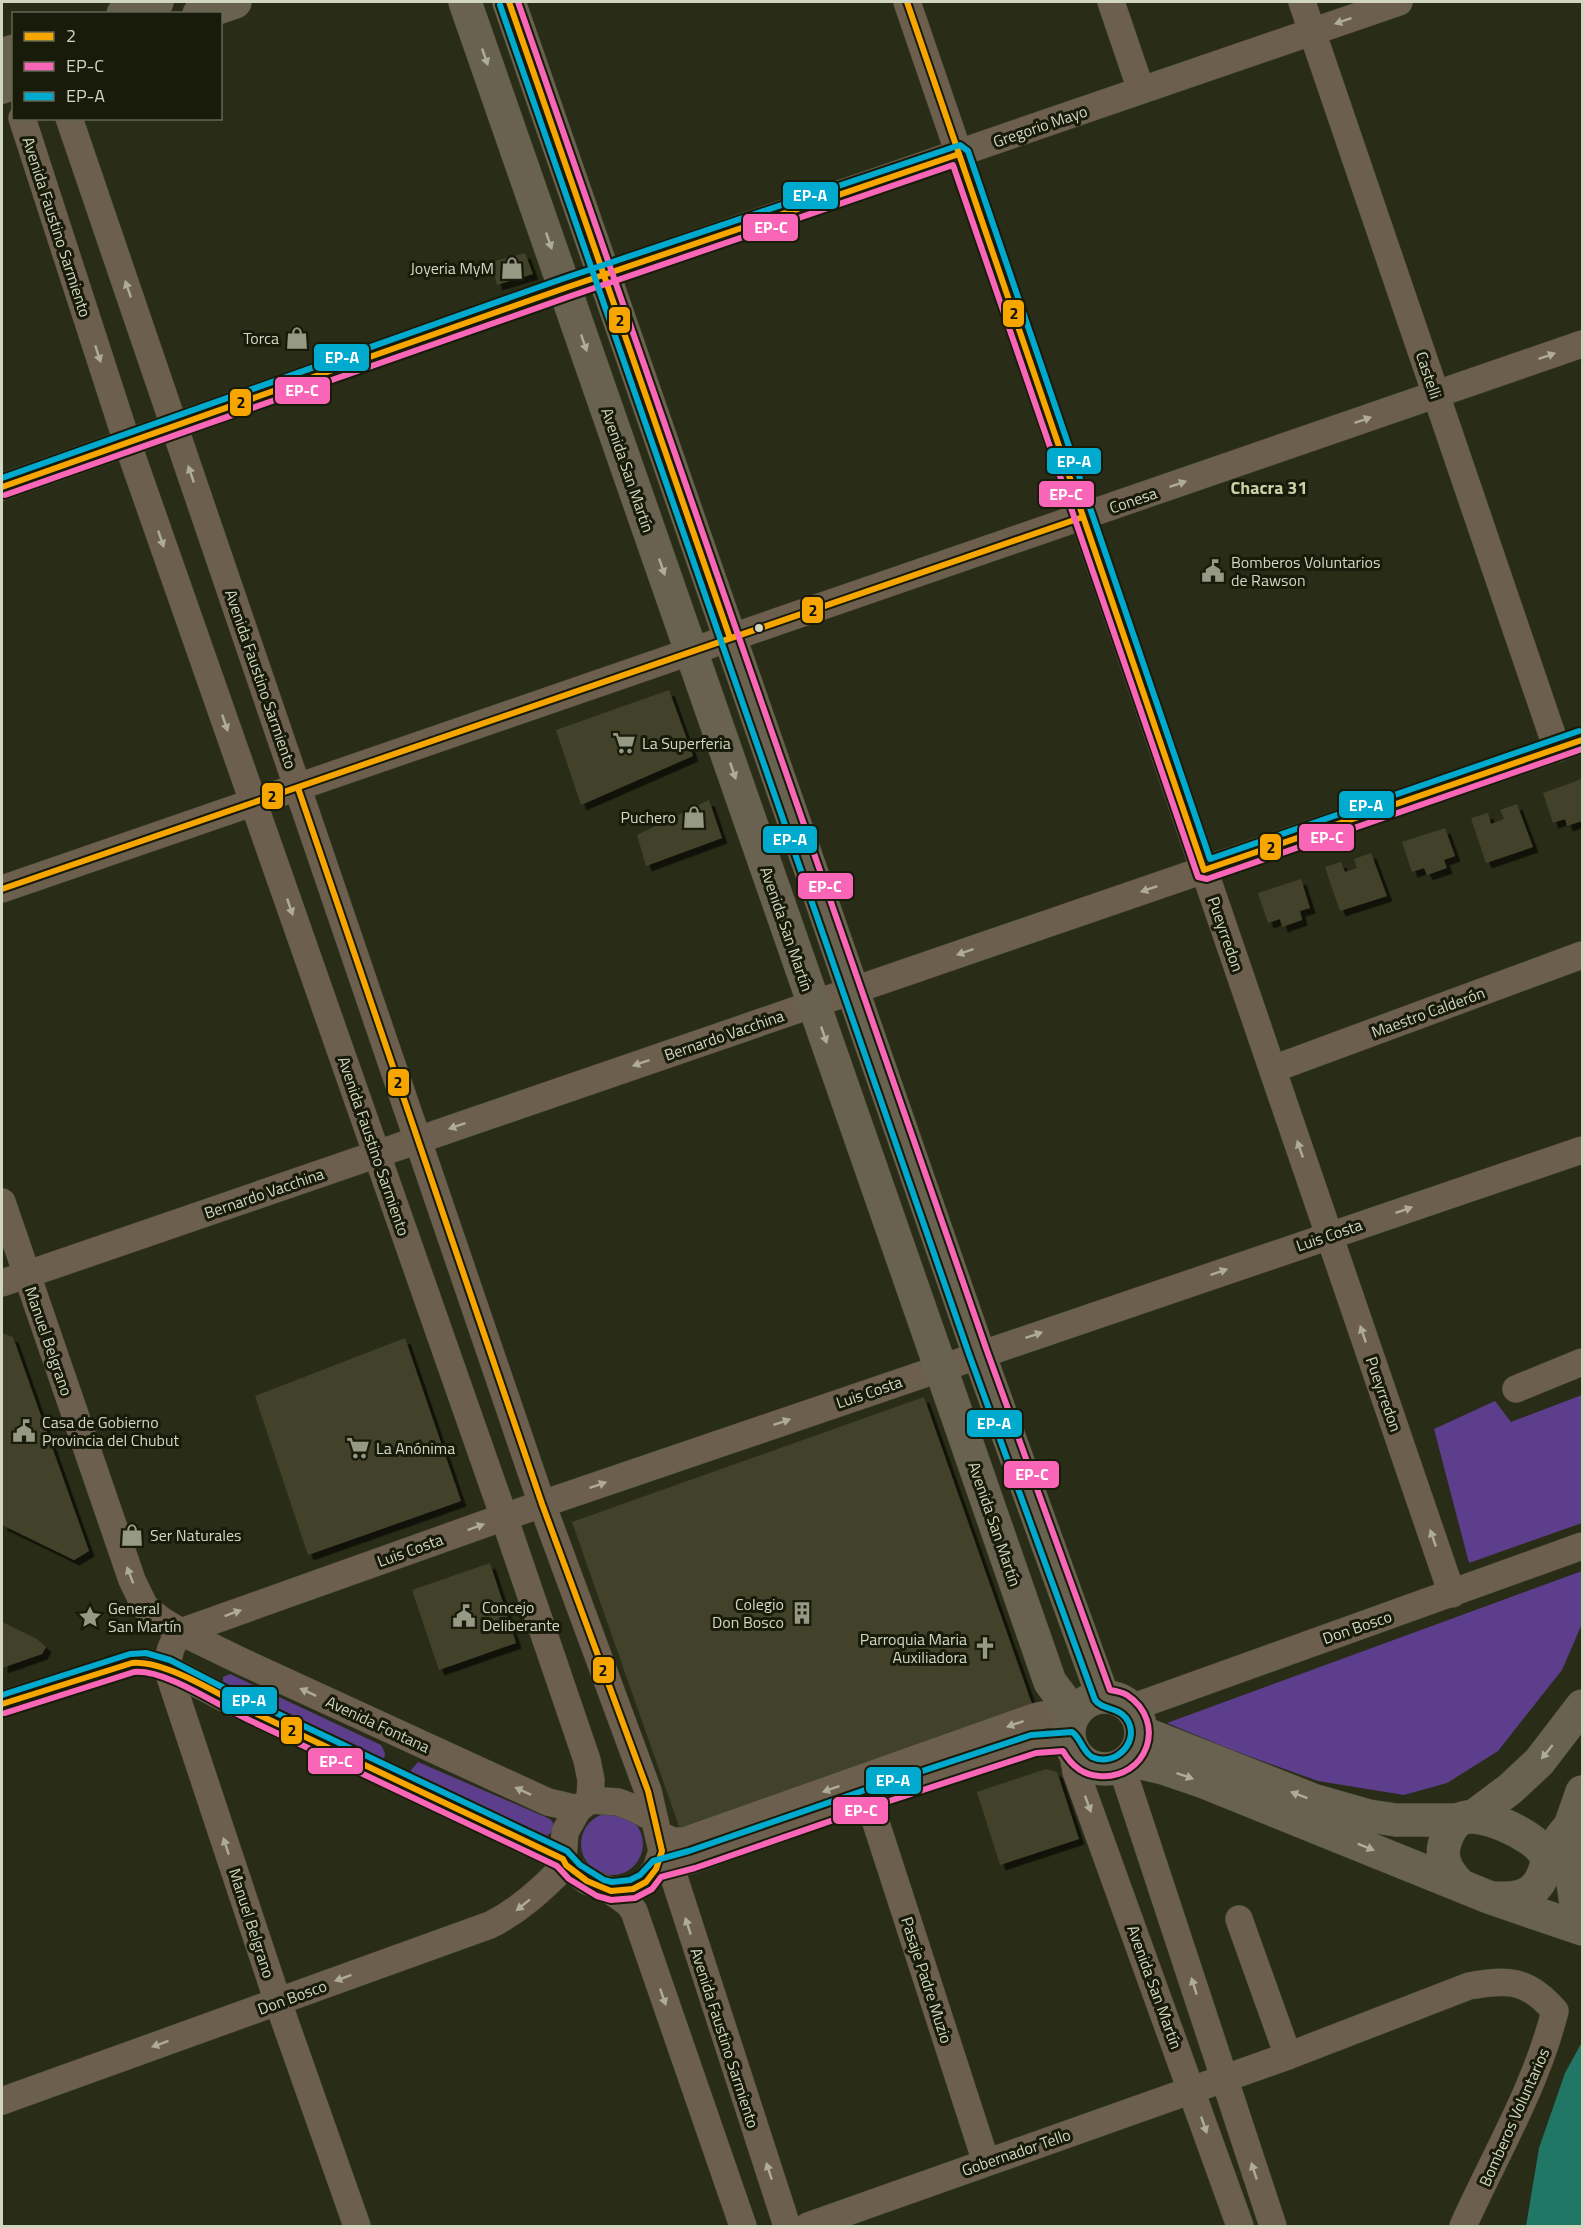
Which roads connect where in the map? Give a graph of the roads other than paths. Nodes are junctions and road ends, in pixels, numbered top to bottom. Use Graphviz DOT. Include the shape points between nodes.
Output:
graph roads {
  1 [pos="235,2"];
  2 [pos="465,2"];
  3 [pos="509,2"];
  4 [pos="907,2"];
  5 [pos="1111,2"];
  6 [pos="1302,2"];
  7 [pos="1399,2"];
  8 [pos="205,12"];
  9 [pos="1312,32"];
  10 [pos="12,58"];
  11 [pos="7,76"];
  12 [pos="1141,90"];
  13 [pos="23,120"];
  14 [pos="70,120"];
  15 [pos="959,154"];
  16 [pos="604,275"];
  17 [pos="565,288"];
  18 [pos="1582,344"];
  19 [pos="1436,395"];
  20 [pos="175,426"];
  21 [pos="127,442"];
  22 [pos="2,487"];
  23 [pos="1083,516"];
  24 [pos="730,638"];
  25 [pos="691,652"];
  26 [pos="1582,740"];
  27 [pos="1557,749"];
  28 [pos="298,788"];
  29 [pos="254,803"];
  30 [pos="1204,870"];
  31 [pos="2,889"];
  32 [pos="1582,956"];
  33 [pos="853,990"];
  34 [pos="813,1004"];
  35 [pos="1273,1069"];
  36 [pos="418,1140"];
  37 [pos="1582,1149"];
  38 [pos="377,1154"];
  39 [pos="2,1202"];
  40 [pos="1329,1234"];
  41 [pos="14,1278"];
  42 [pos="979,1354"];
  43 [pos="1582,1362"];
  44 [pos="940,1368"];
  45 [pos="1516,1389"];
  46 [pos="542,1504"];
  47 [pos="504,1517"];
  48 [pos="1582,1546"];
  49 [pos="1452,1594"];
  50 [pos="172,1650"];
  51 [pos="2,1704"];
  52 [pos="1582,1706"];
  53 [pos="1072,1730"];
  54 [pos="1125,1732"];
  55 [pos="868,1798"];
  56 [pos="584,1805"];
  57 [pos="1578,1806"];
  58 [pos="1467,1818"];
  59 [pos="660,1848"];
  60 [pos="1546,1858"];
  61 [pos="565,1862"];
  62 [pos="1459,1884"];
  63 [pos="611,1891"];
  64 [pos="1491,1898"];
  65 [pos="1239,1919"];
  66 [pos="1581,1919"];
  67 [pos="1523,1984"];
  68 [pos="278,2002"];
  69 [pos="1288,2056"];
  70 [pos="1224,2079"];
  71 [pos="1192,2091"];
  72 [pos="2,2101"];
  73 [pos="986,2162"];
  74 [pos="357,2226"];
  75 [pos="743,2226"];
  76 [pos="787,2226"];
  77 [pos="808,2226"];
  78 [pos="1240,2226"];
  79 [pos="1273,2226"];
  80 [pos="1463,2226"];
  1 -- 8 [label="main road"];
  2 -- 17 [label="main road, Avenida San Martín, one-way"];
  3 -- 16 [label="main road"];
  4 -- 15 [label="street, Pueyrredon"];
  5 -- 12 [label="street"];
  6 -- 9 [label="street, Castelli"];
  7 -- 9 [label="street, Gregorio Mayo, one-way"];
  9 -- 12 [label="street, Gregorio Mayo"];
  9 -- 19 [label="street, Castelli"];
  10 -- 11 [label="main road"];
  12 -- 15 [label="street, Gregorio Mayo"];
  13 -- 21 [label="street, Avenida Faustino Sarmiento, one-way"];
  20 -- 14 [label="street, Avenida Faustino Sarmiento, one-way"];
  15 -- 16 [label="street, Gregorio Mayo"];
  15 -- 23 [label="street, Pueyrredon"];
  16 -- 17 [label="street, Gregorio Mayo"];
  16 -- 24 [label="main road"];
  17 -- 20 [label="street, Gregorio Mayo"];
  17 -- 25 [label="main road, Avenida San Martín, one-way"];
  19 -- 18 [label="street, Conesa, one-way"];
  23 -- 19 [label="street, Conesa, one-way"];
  19 -- 27 [label="street, Castelli"];
  20 -- 21 [label="street, Gregorio Mayo"];
  28 -- 20 [label="street, Avenida Faustino Sarmiento, one-way"];
  21 -- 22 [label="street, Gregorio Mayo"];
  21 -- 29 [label="street, Avenida Faustino Sarmiento, one-way"];
  23 -- 24 [label="street, Conesa"];
  23 -- 30 [label="street, Pueyrredon"];
  24 -- 25 [label="street, Conesa"];
  24 -- 33 [label="main road"];
  25 -- 28 [label="street, Conesa"];
  25 -- 34 [label="main road, Avenida San Martín, one-way"];
  26 -- 27 [label="street, Bernardo Vacchina"];
  27 -- 30 [label="street, Bernardo Vacchina"];
  28 -- 29 [label="street, Conesa"];
  28 -- 36 [label="street, Avenida Faustino Sarmiento"];
  29 -- 31 [label="street, Conesa"];
  29 -- 38 [label="street, Avenida Faustino Sarmiento, one-way"];
  30 -- 33 [label="street, Bernardo Vacchina, one-way"];
  30 -- 35 [label="street, Pueyrredon"];
  32 -- 35 [label="street, Maestro Calderón"];
  33 -- 34 [label="street, Bernardo Vacchina"];
  33 -- 42 [label="main road"];
  34 -- 36 [label="street, Bernardo Vacchina, one-way"];
  34 -- 44 [label="main road, Avenida San Martín, one-way"];
  40 -- 35 [label="street, Pueyrredon, one-way"];
  36 -- 38 [label="street, Bernardo Vacchina"];
  36 -- 46 [label="street, Avenida Faustino Sarmiento"];
  40 -- 37 [label="street, Luis Costa, one-way"];
  38 -- 41 [label="street, Bernardo Vacchina"];
  38 -- 47 [label="street, Avenida Faustino Sarmiento"];
  39 -- 41 [label="street, Manuel Belgrano"];
  42 -- 40 [label="street, Luis Costa, one-way"];
  49 -- 40 [label="street, Pueyrredon, one-way"];
  50 -- 41 [label="street, Manuel Belgrano, one-way" via="161,1620 145,1607 132,1580"];
  42 -- 44 [label="street, Luis Costa"];
  42 -- 54 [label="main road"];
  43 -- 45 [label="street"];
  46 -- 44 [label="street, Luis Costa, one-way"];
  44 -- 53 [label="main road, Avenida San Martín" via="1050,1682"];
  46 -- 47 [label="street, Luis Costa"];
  46 -- 59 [label="street, Avenida Faustino Sarmiento" via="648,1791"];
  50 -- 47 [label="street, Luis Costa, one-way"];
  47 -- 56 [label="street, Avenida Faustino Sarmiento" via="588,1760 591,1780"];
  48 -- 49 [label="street, Don Bosco"];
  49 -- 54 [label="street, Don Bosco" via="1257,1661"];
  50 -- 51 [label="street" via="145,1662"];
  56 -- 50 [label="street, Avenida Fontana, one-way" via="548,1802"];
  50 -- 61 [label="street" via="247,1709"];
  68 -- 50 [label="street, Manuel Belgrano, one-way"];
  52 -- 58 [label="main road, one-way" via="1539,1762 1510,1789"];
  53 -- 54 [label="main road" via="1084,1703 1093,1698"];
  53 -- 54 [label="main road, Avenida San Martín" via="1076,1755 1091,1766 1111,1768"];
  53 -- 55 [label="street"];
  53 -- 59 [label="street, one-way" via="1048,1714 1034,1718"];
  53 -- 71 [label="street, Avenida San Martín, one-way" via="1076,1772"];
  58 -- 54 [label="main road, one-way" via="1406,1821 1369,1816 1313,1800"];
  54 -- 62 [label="main road, one-way" via="1163,1768"];
  70 -- 54 [label="street, one-way"];
  55 -- 59 [label="street" via="692,1860"];
  55 -- 73 [label="street, Pasaje Padre Muzio"];
  56 -- 59 [label="street" via="618,1802 634,1808"];
  56 -- 61 [label="street, Avenida Faustino Sarmiento" via="565,1832"];
  57 -- 60 [label="main road" via="1570,1826"];
  57 -- 66 [label="main road" via="1571,1869"];
  58 -- 60 [label="main road" via="1491,1821 1524,1836"];
  58 -- 62 [label="main road" via="1447,1837 1443,1861"];
  59 -- 63 [label="street" via="646,1882 633,1889"];
  76 -- 59 [label="street, Avenida Faustino Sarmiento, one-way"];
  60 -- 64 [label="main road" via="1534,1890 1514,1898"];
  60 -- 66 [label="main road"];
  61 -- 63 [label="street" via="587,1881"];
  61 -- 68 [label="street, Don Bosco, one-way" via="539,1892 514,1913 490,1925"];
  62 -- 64 [label="main road"];
  63 -- 75 [label="street, one-way" via="634,1911"];
  64 -- 66 [label="main road"];
  65 -- 69 [label="street"];
  67 -- 69 [label="street, Gobernador Tello" via="1497,1981 1469,1986"];
  67 -- 80 [label="street, Bomberos Voluntarios" via="1555,2011 1549,2037 1517,2115"];
  68 -- 72 [label="street, Don Bosco, one-way"];
  68 -- 74 [label="street, Manuel Belgrano"];
  69 -- 70 [label="street, Gobernador Tello"];
  70 -- 71 [label="street, Gobernador Tello"];
  79 -- 70 [label="street, one-way"];
  71 -- 73 [label="street, Gobernador Tello"];
  71 -- 78 [label="street, Avenida San Martín, one-way"];
  73 -- 77 [label="street, Gobernador Tello"];
}
